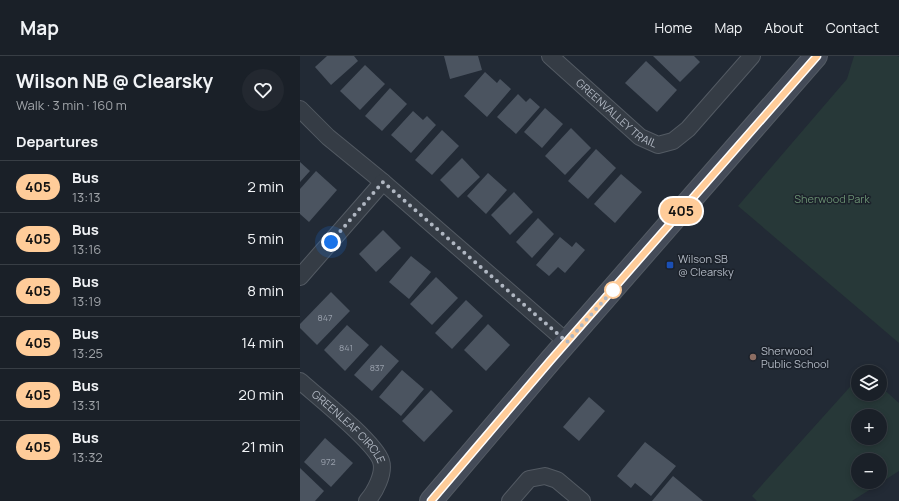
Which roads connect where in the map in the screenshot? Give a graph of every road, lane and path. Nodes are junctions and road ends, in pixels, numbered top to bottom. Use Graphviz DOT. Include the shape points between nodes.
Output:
graph roads {
  1 [pos="550,56"];
  2 [pos="752,56"];
  3 [pos="816,56"];
  4 [pos="300,109"];
  5 [pos="383,182"];
  6 [pos="300,277"];
  7 [pos="567,342"];
  8 [pos="300,381"];
  9 [pos="367,501"];
  10 [pos="431,501"];
  11 [pos="510,501"];
  12 [pos="582,501"];
  1 -- 2 [label="street, GREENVALLEY TRAIL" via="640,137 658,145 673,141 688,129"];
  3 -- 7 [label="street"];
  4 -- 5 [label="street" via="328,137"];
  5 -- 6 [label="street"];
  5 -- 7 [label="street"];
  7 -- 10 [label="street"];
  8 -- 9 [label="street, GREENLEAF CIRCLE" via="368,443 382,462 381,476"];
  11 -- 12 [label="street" via="529,479 545,476 557,480"];
}
